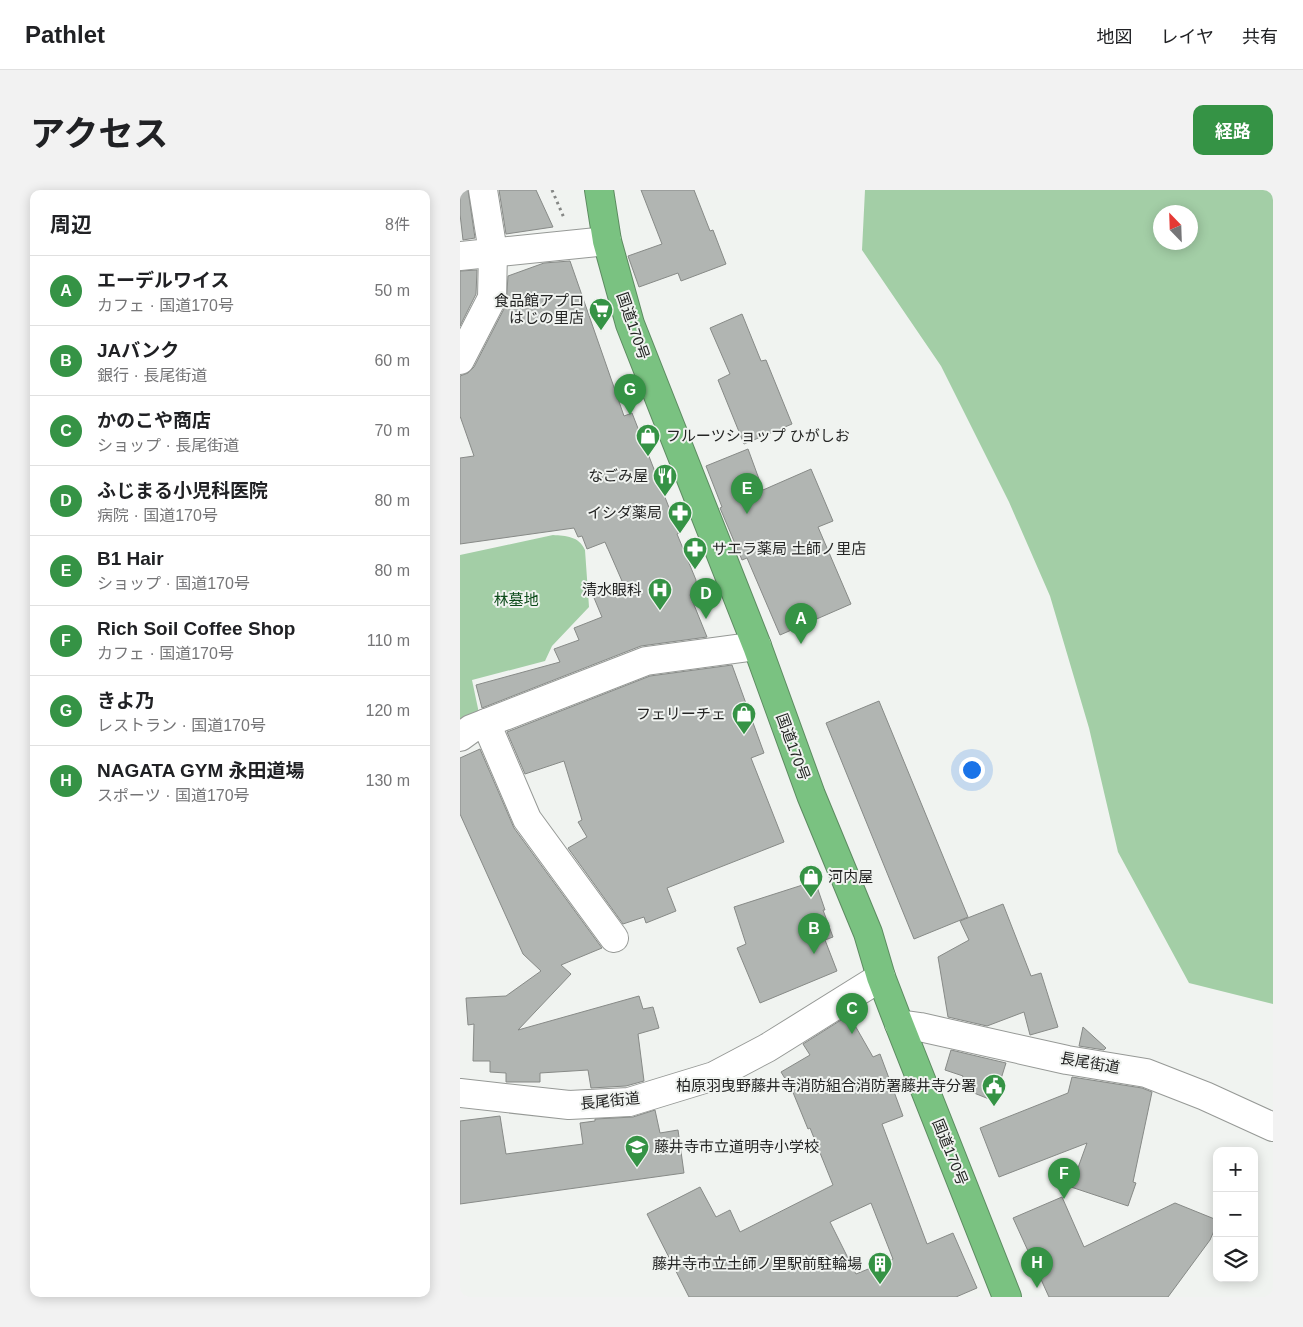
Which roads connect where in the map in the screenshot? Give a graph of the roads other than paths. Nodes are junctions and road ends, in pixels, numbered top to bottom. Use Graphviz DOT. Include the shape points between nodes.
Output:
graph roads {
  1 [pos="483,190"];
  2 [pos="599,190"];
  3 [pos="607,241"];
  4 [pos="493,252"];
  5 [pos="460,256"];
  6 [pos="460,360"];
  7 [pos="757,646"];
  8 [pos="486,723"];
  9 [pos="460,737"];
  10 [pos="614,938"];
  11 [pos="881,977"];
  12 [pos="899,1024"];
  13 [pos="460,1093"];
  14 [pos="1273,1126"];
  15 [pos="1007,1297"];
  1 -- 4 [label="street"];
  2 -- 3 [label="highway, 国道170号"];
  3 -- 4 [label="street"];
  3 -- 7 [label="highway, 国道170号" via="630,324"];
  4 -- 5 [label="street"];
  4 -- 6 [label="street" via="492,298"];
  7 -- 8 [label="street" via="646,661"];
  7 -- 11 [label="highway, 国道170号" via="810,795 868,933"];
  8 -- 9 [label="street"];
  8 -- 10 [label="street" via="527,819"];
  11 -- 12 [label="highway, 国道170号"];
  11 -- 13 [label="street, 長尾街道" via="767,1048 714,1076 629,1102 569,1105"];
  12 -- 14 [label="street, 長尾街道" via="1067,1060 1146,1073"];
  12 -- 15 [label="highway, 国道170号"];
}
